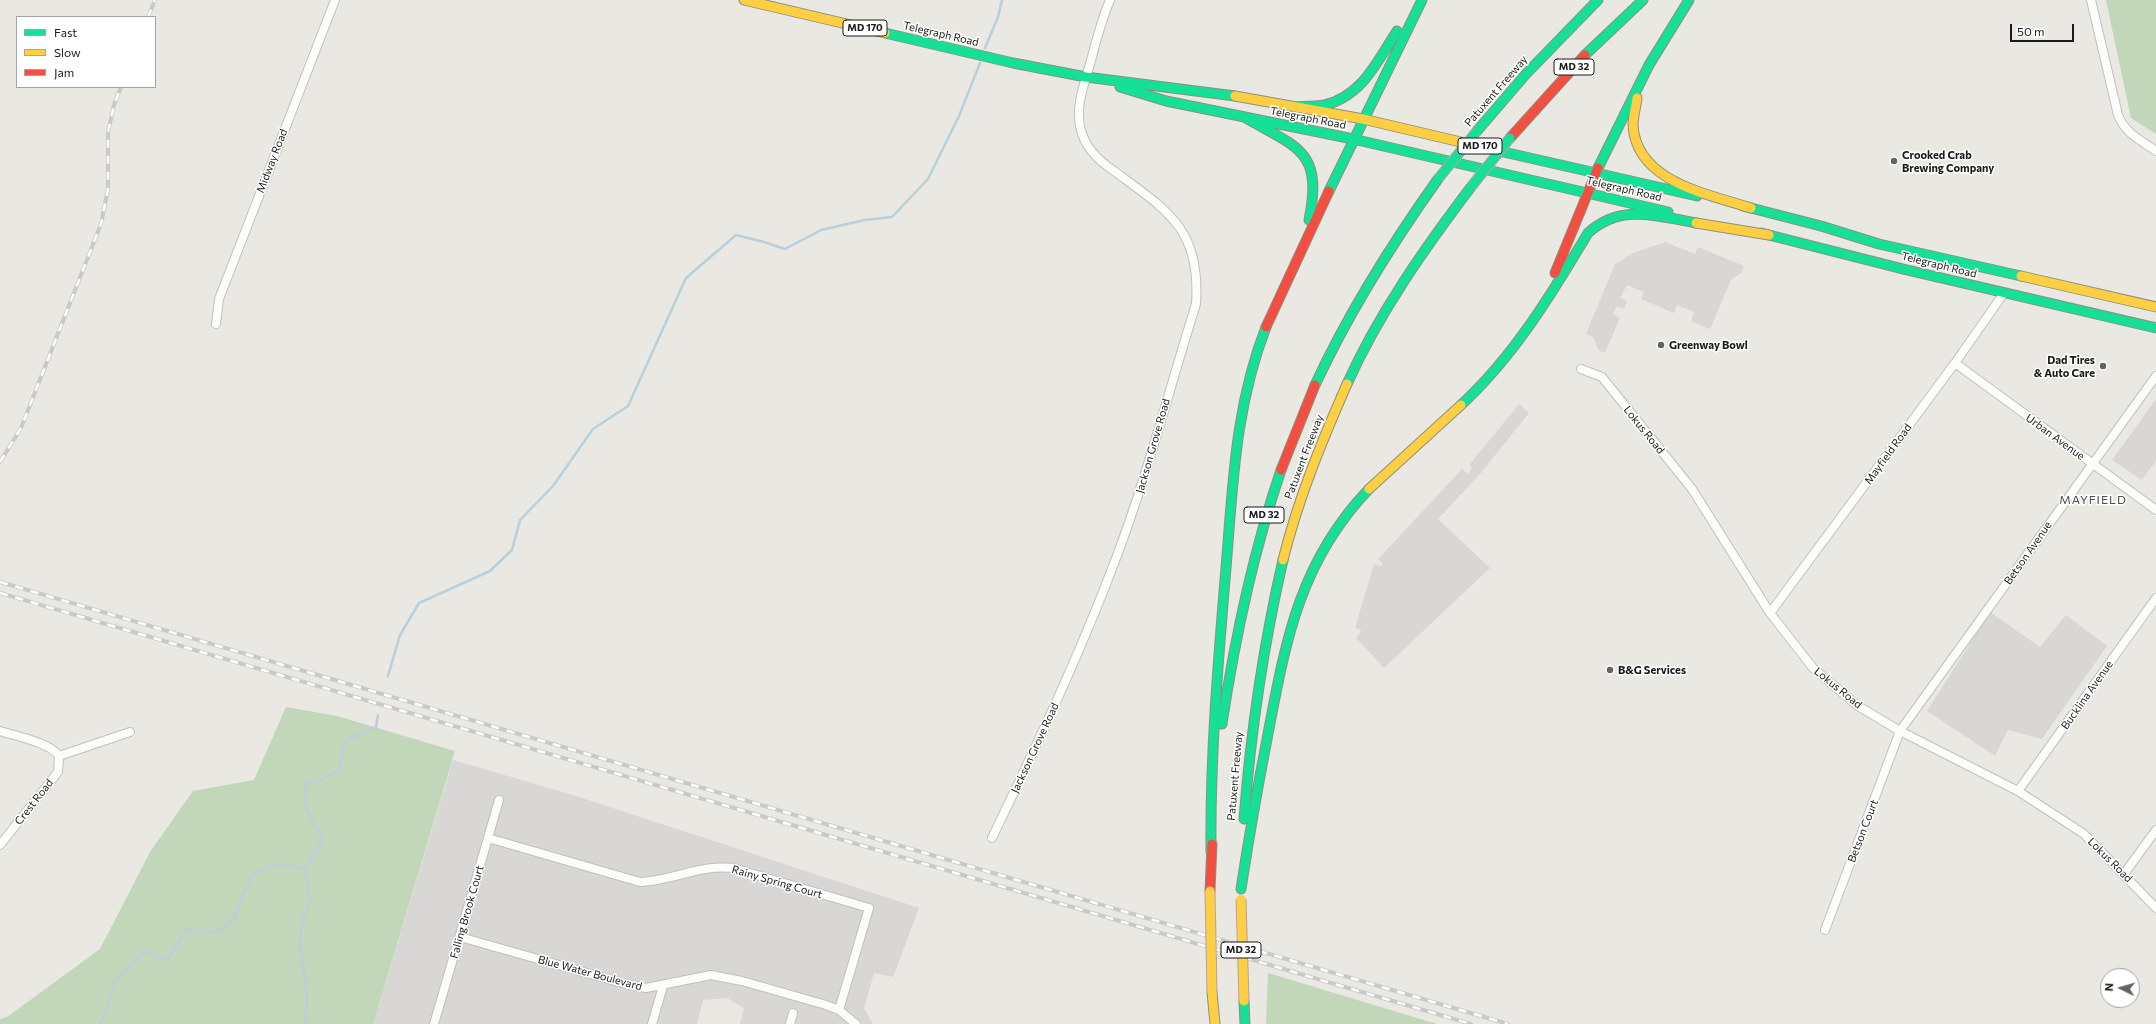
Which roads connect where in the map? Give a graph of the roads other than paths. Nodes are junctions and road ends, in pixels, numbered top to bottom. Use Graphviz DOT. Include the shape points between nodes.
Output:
graph roads {
  1 [pos="335,0"];
  2 [pos="744,0"];
  3 [pos="1110,0"];
  4 [pos="1420,0"];
  5 [pos="1598,0"];
  6 [pos="1642,0"];
  7 [pos="1689,0"];
  8 [pos="2091,0"];
  9 [pos="1648,66"];
  10 [pos="1086,77"];
  11 [pos="1290,107"];
  12 [pos="1244,117"];
  13 [pos="1363,119"];
  14 [pos="1353,139"];
  15 [pos="2156,150"];
  16 [pos="1596,173"];
  17 [pos="1587,193"];
  18 [pos="1752,208"];
  19 [pos="1769,235"];
  20 [pos="1303,242"];
  21 [pos="2004,293"];
  22 [pos="2156,307"];
  23 [pos="1536,313"];
  24 [pos="216,324"];
  25 [pos="2156,328"];
  26 [pos="1955,363"];
  27 [pos="1581,368"];
  28 [pos="2156,376"];
  29 [pos="2092,463"];
  30 [pos="2156,510"];
  31 [pos="2156,598"];
  32 [pos="1770,613"];
  33 [pos="0,731"];
  34 [pos="1900,731"];
  35 [pos="130,732"];
  36 [pos="59,756"];
  37 [pos="2018,791"];
  38 [pos="499,800"];
  39 [pos="2156,830"];
  40 [pos="488,838"];
  41 [pos="992,838"];
  42 [pos="0,845"];
  43 [pos="1211,852"];
  44 [pos="2124,874"];
  45 [pos="1241,889"];
  46 [pos="2156,908"];
  47 [pos="1825,930"];
  48 [pos="460,937"];
  49 [pos="663,986"];
  50 [pos="839,1010"];
  51 [pos="793,1013"];
  52 [pos="434,1024"];
  53 [pos="652,1024"];
  54 [pos="790,1024"];
  55 [pos="856,1024"];
  56 [pos="1215,1024"];
  57 [pos="1245,1024"];
  1 -- 24 [label="street, Midway Road" via="219,299"];
  2 -- 10 [label="main road, Telegraph Road / MD 170"];
  3 -- 10 [label="street, Jackson Grove Road"];
  4 -- 11 [label="main road" via="1358,89 1336,102"];
  4 -- 13 [label="main road"];
  5 -- 43 [label="main road, Patuxent Freeway / MD 32, bridge" via="1526,74 1438,179 1409,219 1358,300 1306,401 1282,462 1249,571 1236,635 1219,751"];
  6 -- 45 [label="main road, Patuxent Freeway / MD 32, bridge" via="1592,48 1510,138 1436,233 1385,312 1358,361 1334,414 1292,525 1277,585 1256,692 1244,805"];
  7 -- 9 [label="main road"];
  8 -- 15 [label="street" via="2122,126"];
  9 -- 16 [label="main road" via="1620,119"];
  9 -- 18 [label="main road" via="1633,110 1632,122 1636,145 1642,157 1663,176"];
  10 -- 11 [label="main road, Telegraph Road / MD 170" via="1215,92"];
  10 -- 12 [label="main road, Telegraph Road / MD 170" via="1166,101"];
  10 -- 41 [label="street, Jackson Grove Road" via="1079,115 1084,139 1091,152 1101,162 1149,195 1175,219 1193,255 1196,304 1139,495 1115,561 1055,708"];
  11 -- 13 [label="main road, Telegraph Road / MD 170"];
  12 -- 14 [label="main road, Telegraph Road / MD 170"];
  12 -- 20 [label="main road" via="1291,143 1305,156 1311,166 1315,192"];
  13 -- 14 [label="main road"];
  13 -- 16 [label="main road, Telegraph Road / MD 170"];
  14 -- 17 [label="main road, Telegraph Road / MD 170"];
  14 -- 20 [label="main road"];
  16 -- 17 [label="main road"];
  16 -- 18 [label="main road, Telegraph Road / MD 170"];
  17 -- 19 [label="main road, Telegraph Road / MD 170"];
  17 -- 23 [label="main road" via="1555,276"];
  18 -- 22 [label="main road, Telegraph Road / MD 170" via="1878,244"];
  19 -- 21 [label="main road, Telegraph Road / MD 170"];
  19 -- 23 [label="main road" via="1645,214 1619,215 1607,219 1588,233"];
  20 -- 43 [label="main road" via="1260,339 1244,395 1236,442 1211,751"];
  21 -- 25 [label="main road, Telegraph Road / MD 170"];
  21 -- 26 [label="street, Mayfield Road"];
  23 -- 45 [label="main road" via="1515,347 1480,386 1364,494 1344,518 1318,559 1296,607 1282,657"];
  26 -- 29 [label="street, Urban Avenue"];
  26 -- 32 [label="street, Mayfield Road"];
  27 -- 32 [label="street, Lokus Road" via="1602,377 1692,489"];
  28 -- 29 [label="street, Betson Avenue"];
  29 -- 30 [label="street, Urban Avenue"];
  29 -- 34 [label="street, Betson Avenue"];
  31 -- 37 [label="street, Bucklina Avenue"];
  32 -- 34 [label="street, Lokus Road" via="1813,668 1858,706"];
  33 -- 36 [label="street" via="56,750"];
  34 -- 37 [label="street, Lokus Road"];
  34 -- 47 [label="street, Betson Court"];
  35 -- 36 [label="street"];
  36 -- 42 [label="street, Crest Road" via="58,772"];
  37 -- 44 [label="street, Lokus Road" via="2084,834"];
  38 -- 40 [label="street, Falling Brook Court"];
  39 -- 44 [label="street"];
  40 -- 48 [label="street, Falling Brook Court"];
  40 -- 50 [label="street, Rainy Spring Court" via="640,882 704,869 733,868 869,908"];
  43 -- 56 [label="main road, Patuxent Freeway / MD 32, bridge" via="1212,992"];
  44 -- 46 [label="street, Lokus Road"];
  45 -- 57 [label="main road, Patuxent Freeway / MD 32, bridge"];
  48 -- 49 [label="street, Blue Water Boulevard" via="626,984 646,988"];
  48 -- 52 [label="street, Falling Brook Court"];
  49 -- 50 [label="street, Blue Water Boulevard" via="700,977 727,977"];
  49 -- 53 [label="street"];
  50 -- 55 [label="street, Blue Water Boulevard"];
  51 -- 54 [label="street"];
}
